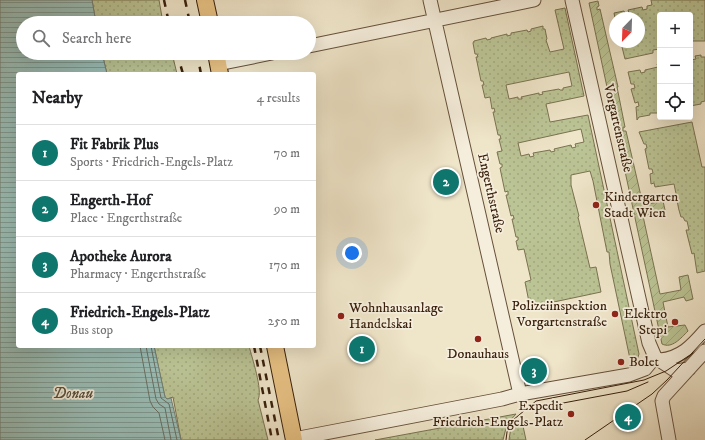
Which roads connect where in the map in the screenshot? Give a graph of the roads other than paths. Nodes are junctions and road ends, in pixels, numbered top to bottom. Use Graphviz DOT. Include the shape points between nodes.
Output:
graph roads {
  1 [pos="205,0"];
  2 [pos="430,0"];
  3 [pos="534,0"];
  4 [pos="572,0"];
  5 [pos="208,16"];
  6 [pos="434,20"];
  7 [pos="316,45"];
  8 [pos="238,60"];
  9 [pos="218,64"];
  10 [pos="705,331"];
  11 [pos="275,348"];
  12 [pos="705,351"];
  13 [pos="657,359"];
  14 [pos="689,369"];
  15 [pos="520,394"];
  16 [pos="294,439"];
  17 [pos="669,440"];
  1 -- 5 [label="main road"];
  2 -- 6 [label="street, Engerthstraße"];
  3 -- 6 [label="street"];
  4 -- 13 [label="street, Vorgartenstraße" via="648,339"];
  6 -- 7 [label="street"];
  6 -- 15 [label="street, Engerthstraße"];
  8 -- 9 [label="street"];
  10 -- 13 [label="street" via="683,353 671,359"];
  11 -- 16 [label="main road"];
  12 -- 14 [label="street"];
  13 -- 14 [label="street" via="676,371"];
  13 -- 15 [label="street" via="645,370 629,375"];
  14 -- 17 [label="street" via="662,401"];
  15 -- 16 [label="street"];
}
